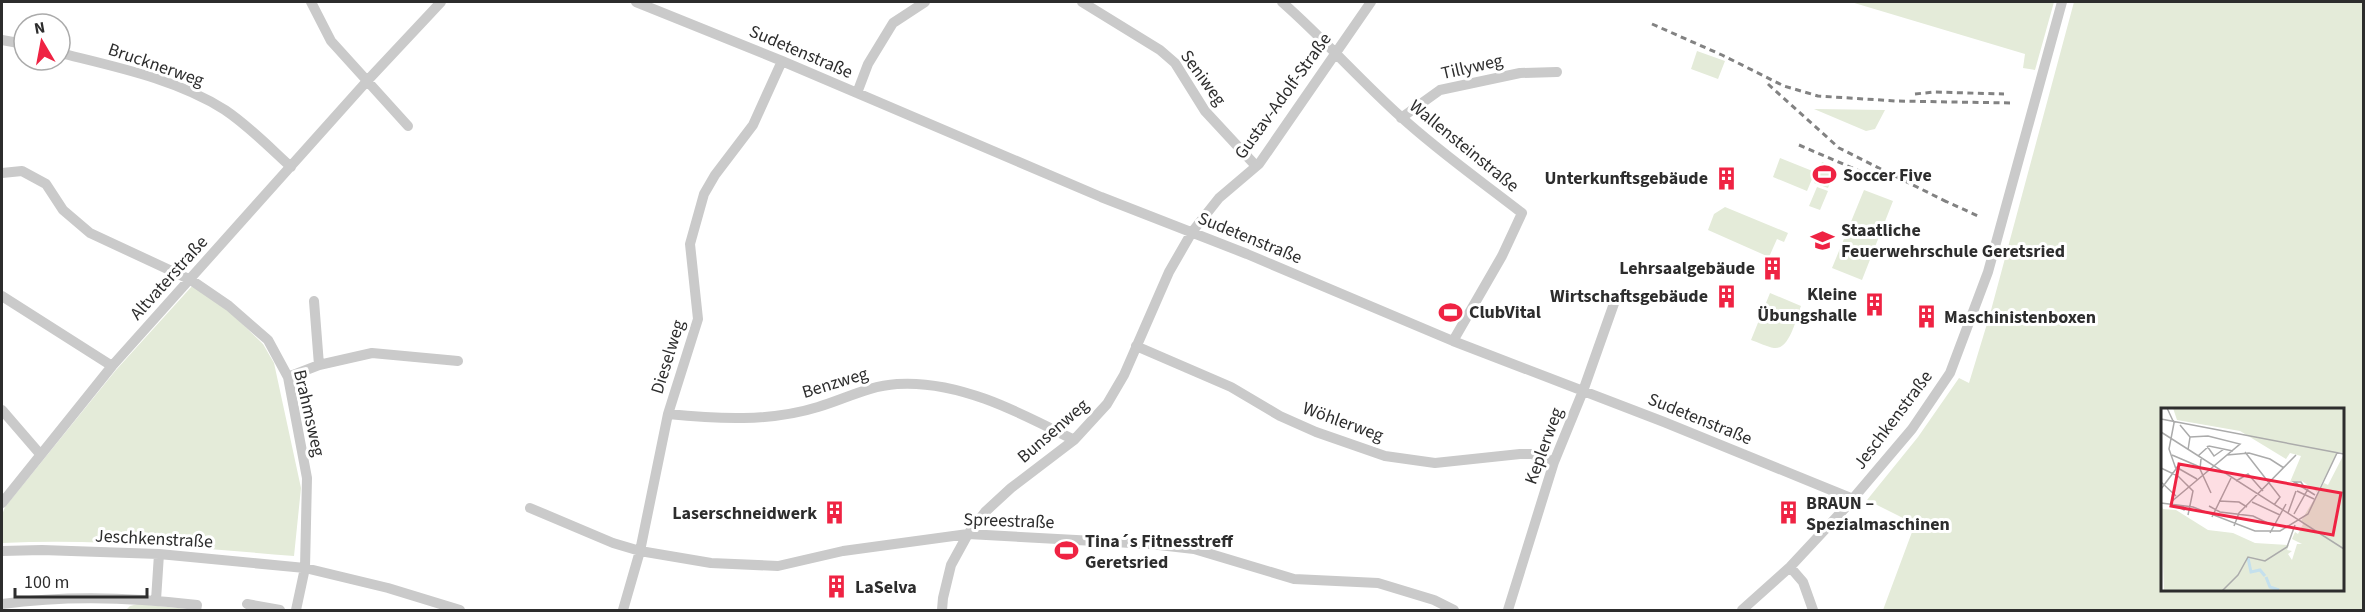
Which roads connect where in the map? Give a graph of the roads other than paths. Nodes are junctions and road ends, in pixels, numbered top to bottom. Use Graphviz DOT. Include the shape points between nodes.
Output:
graph roads {
  1 [pos="311,2"];
  2 [pos="441,2"];
  3 [pos="636,2"];
  4 [pos="925,2"];
  5 [pos="1082,2"];
  6 [pos="1282,2"];
  7 [pos="1371,2"];
  8 [pos="2062,2"];
  9 [pos="1335,54"];
  10 [pos="72,56"];
  11 [pos="782,61"];
  12 [pos="1557,72"];
  13 [pos="367,81"];
  14 [pos="857,93"];
  15 [pos="1401,118"];
  16 [pos="408,126"];
  17 [pos="1256,166"];
  18 [pos="291,167"];
  19 [pos="2,173"];
  20 [pos="1192,232"];
  21 [pos="191,280"];
  22 [pos="1617,295"];
  23 [pos="2,297"];
  24 [pos="314,301"];
  25 [pos="1453,341"];
  26 [pos="1136,346"];
  27 [pos="458,361"];
  28 [pos="319,365"];
  29 [pos="112,366"];
  30 [pos="288,377"];
  31 [pos="1583,391"];
  32 [pos="2,410"];
  33 [pos="668,414"];
  34 [pos="1074,440"];
  35 [pos="40,454"];
  36 [pos="1554,462"];
  37 [pos="1853,499"];
  38 [pos="2,503"];
  39 [pos="530,508"];
  40 [pos="968,534"];
  41 [pos="2,551"];
  42 [pos="640,551"];
  43 [pos="159,554"];
  44 [pos="1791,567"];
  45 [pos="305,568"];
  46 [pos="156,600"];
  47 [pos="2,604"];
  48 [pos="247,604"];
  49 [pos="119,605"];
  50 [pos="432,606"];
  51 [pos="196,610"];
  52 [pos="280,610"];
  53 [pos="296,610"];
  54 [pos="459,610"];
  55 [pos="623,610"];
  56 [pos="942,610"];
  57 [pos="1454,610"];
  58 [pos="1508,610"];
  59 [pos="1742,610"];
  60 [pos="1813,610"];
  1 -- 13 [label="street" via="332,41"];
  2 -- 13 [label="street, Altvaterstraße"];
  3 -- 11 [label="street, Sudetenstraße"];
  4 -- 14 [label="street" via="892,23 868,64"];
  5 -- 17 [label="street, Seniweg" via="1175,63 1205,111"];
  6 -- 9 [label="street, Wallensteinstraße" via="1317,32"];
  7 -- 9 [label="street, Gustav-Adolf-Straße"];
  8 -- 37 [label="street, Jeschkenstraße" via="1988,272 1950,373 1912,429"];
  9 -- 15 [label="street, Wallensteinstraße"];
  9 -- 17 [label="street, Gustav-Adolf-Straße"];
  10 -- 18 [label="street, Brucknerweg" via="168,82 204,99 246,126"];
  11 -- 14 [label="street, Sudetenstraße"];
  11 -- 33 [label="street, Dieselweg" via="753,125 704,194 690,243 698,319"];
  12 -- 15 [label="street, Tillyweg" via="1520,73 1440,90"];
  13 -- 16 [label="street"];
  13 -- 18 [label="street, Altvaterstraße"];
  14 -- 20 [label="street, Sudetenstraße"];
  15 -- 25 [label="street, Wallensteinstraße" via="1522,213"];
  17 -- 20 [label="street, Gustav-Adolf-Straße" via="1220,198"];
  18 -- 21 [label="street, Altvaterstraße"];
  19 -- 21 [label="street, Brahmsweg" via="22,171 46,184 63,210 90,233"];
  20 -- 25 [label="street, Sudetenstraße"];
  20 -- 26 [label="street, Bunsenweg" via="1169,272"];
  21 -- 29 [label="street, Altvaterstraße"];
  21 -- 30 [label="street, Brahmsweg" via="268,340"];
  22 -- 31 [label="street, Keplerweg"];
  23 -- 29 [label="street"];
  24 -- 28 [label="street"];
  25 -- 31 [label="street, Sudetenstraße"];
  26 -- 34 [label="street, Bunsenweg" via="1112,398"];
  26 -- 36 [label="street, Wöhlerweg" via="1231,387 1316,432 1385,456 1435,463 1532,454"];
  27 -- 28 [label="street" via="372,353"];
  28 -- 30 [label="street"];
  29 -- 35 [label="street, Altvaterstraße"];
  30 -- 45 [label="street, Brahmsweg" via="307,478"];
  31 -- 36 [label="street, Keplerweg"];
  31 -- 37 [label="street, Sudetenstraße"];
  32 -- 35 [label="street"];
  33 -- 34 [label="street, Benzweg" via="773,417 818,407 862,389 897,384 943,386 1018,412"];
  33 -- 42 [label="street, Dieselweg"];
  34 -- 40 [label="street, Bunsenweg" via="1011,488"];
  35 -- 38 [label="street, Altvaterstraße"];
  36 -- 58 [label="street, Keplerweg"];
  37 -- 44 [label="street, Jeschkenstraße"];
  39 -- 42 [label="street, Spreestraße"];
  40 -- 42 [label="street, Spreestraße" via="843,551 778,566 711,563"];
  40 -- 56 [label="street, Bunsenweg" via="951,565"];
  40 -- 57 [label="street, Spreestraße" via="1178,546 1294,579 1391,586"];
  41 -- 43 [label="street, Jeschkenstraße"];
  42 -- 55 [label="street, Dieselweg"];
  43 -- 45 [label="street, Jeschkenstraße"];
  43 -- 46 [label="street"];
  44 -- 59 [label="street, Jeschkenstraße"];
  44 -- 60 [label="street" via="1803,582"];
  45 -- 50 [label="street, Jeschkenstraße"];
  45 -- 53 [label="street"];
  46 -- 49 [label="street"];
  46 -- 51 [label="street" via="197,605"];
  47 -- 49 [label="street" via="77,597"];
  48 -- 52 [label="street"];
  50 -- 54 [label="street, Jeschkenstraße"];
}
